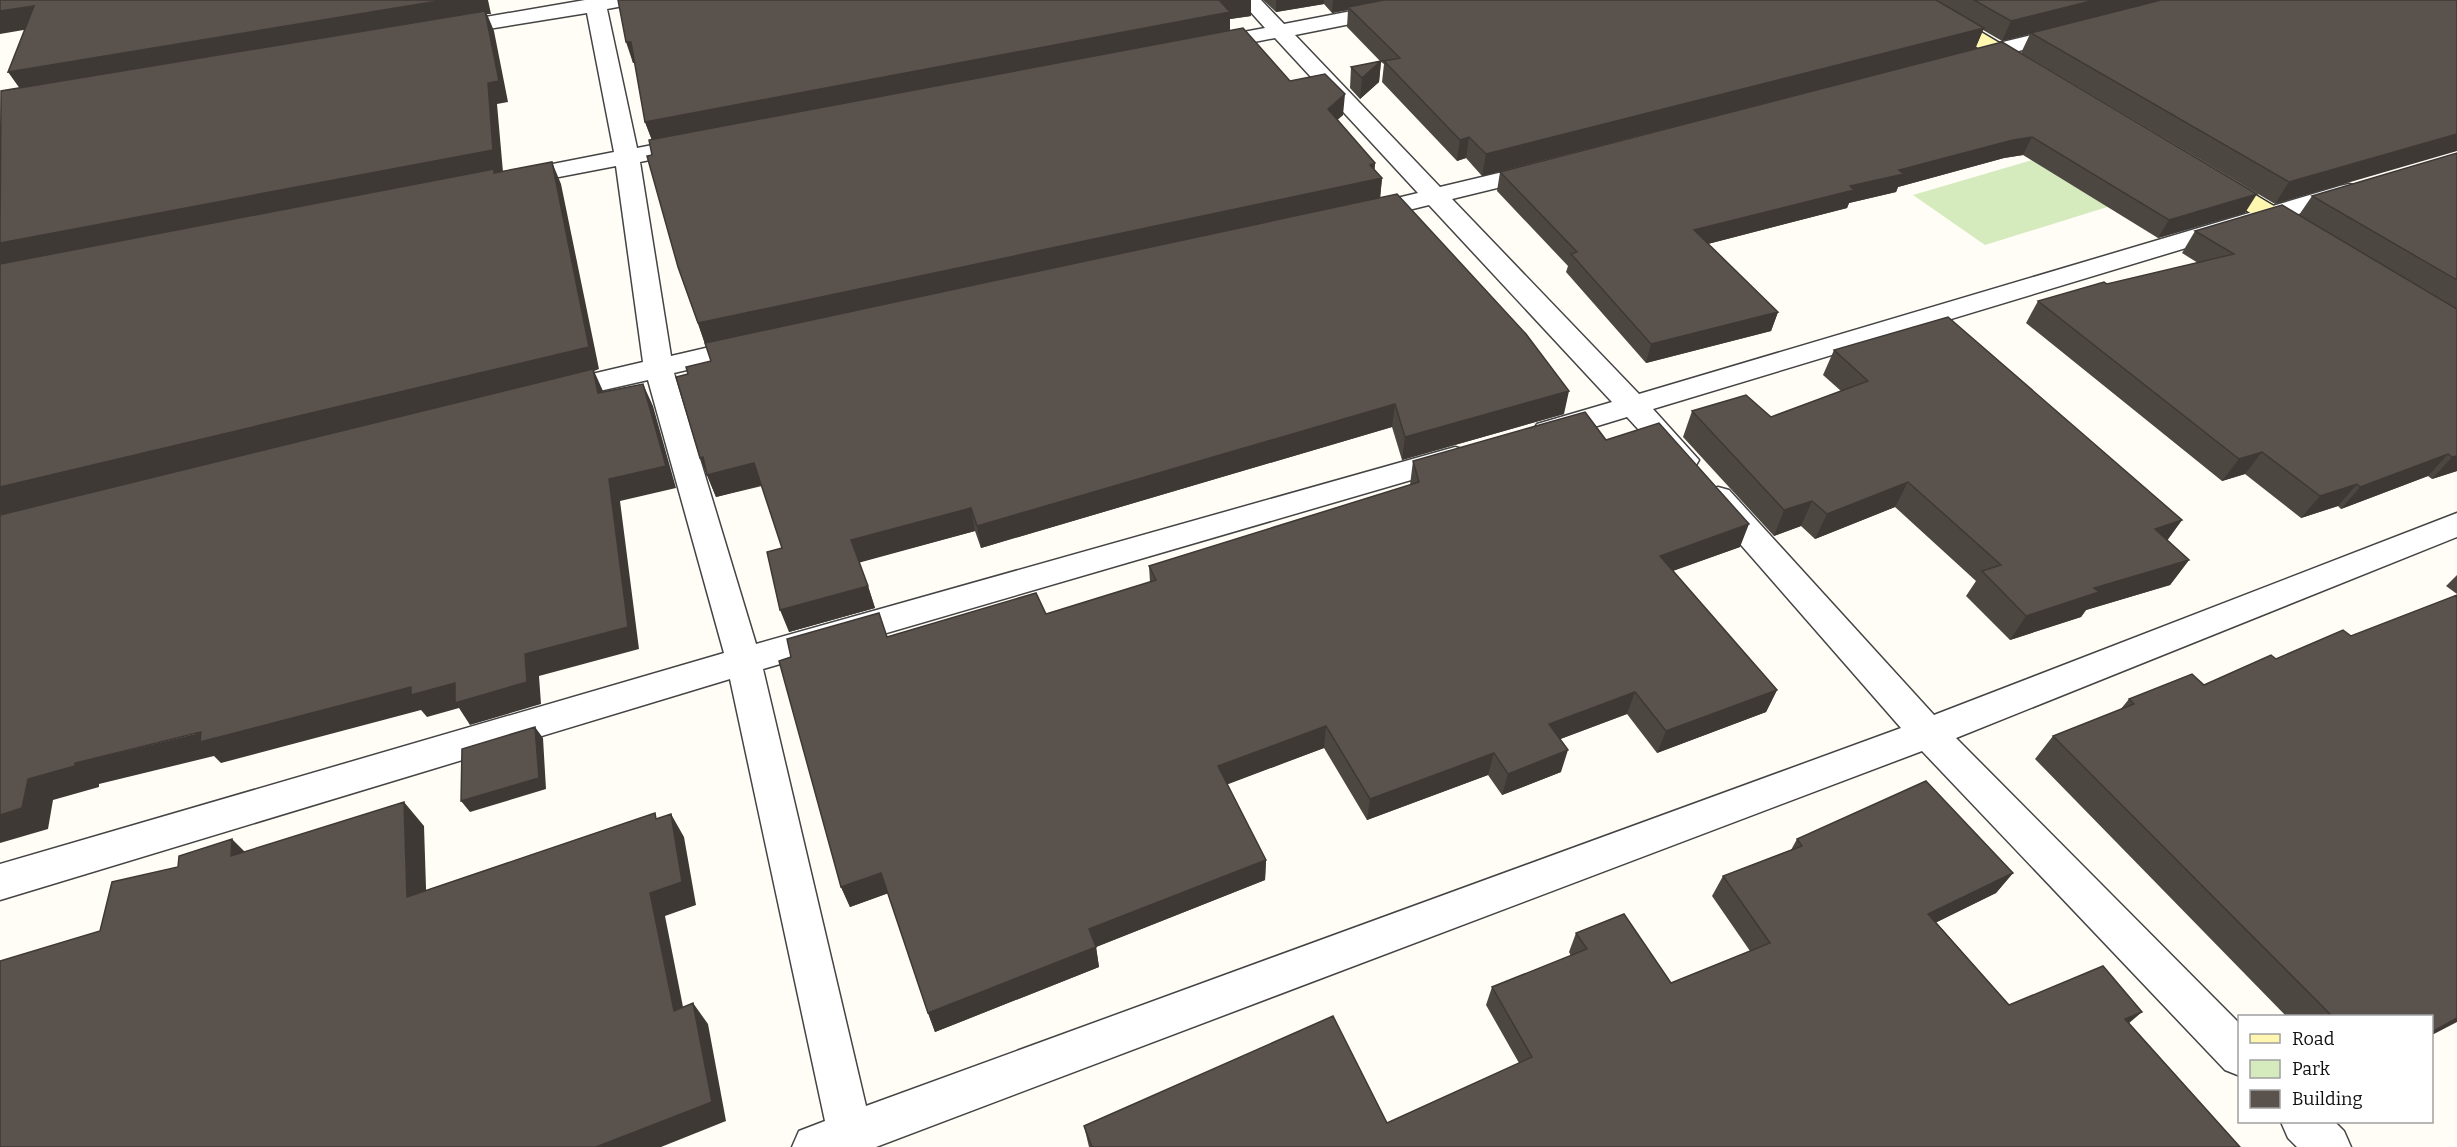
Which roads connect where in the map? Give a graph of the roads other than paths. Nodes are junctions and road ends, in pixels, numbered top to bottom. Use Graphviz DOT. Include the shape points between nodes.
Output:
graph roads {
  1 [pos="1250,0"];
  2 [pos="1441,0"];
  3 [pos="1913,0"];
  4 [pos="606,2"];
  5 [pos="2097,25"];
  6 [pos="1279,32"];
  7 [pos="421,34"];
  8 [pos="1186,50"];
  9 [pos="1996,50"];
  10 [pos="1939,65"];
  11 [pos="2047,80"];
  12 [pos="720,139"];
  13 [pos="627,157"];
  14 [pos="1563,164"];
  15 [pos="2189,166"];
  16 [pos="2380,182"];
  17 [pos="488,184"];
  18 [pos="1438,197"];
  19 [pos="2271,215"];
  20 [pos="1345,217"];
  21 [pos="2320,244"];
  22 [pos="774,341"];
  23 [pos="658,366"];
  24 [pos="531,398"];
  25 [pos="1636,406"];
  26 [pos="1521,438"];
  27 [pos="1487,448"];
  28 [pos="2457,524"];
  29 [pos="744,661"];
  30 [pos="1928,733"];
  31 [pos="0,882"];
  32 [pos="2238,1053"];
  33 [pos="2305,1123"];
  34 [pos="852,1140"];
  35 [pos="815,1147"];
  36 [pos="2328,1147"];
  1 -- 6 [label="street"];
  2 -- 6 [label="street"];
  3 -- 9 [label="main road"];
  4 -- 7 [label="street"];
  4 -- 13 [label="street"];
  5 -- 9 [label="street"];
  6 -- 8 [label="street"];
  6 -- 18 [label="street"];
  9 -- 10 [label="street"];
  9 -- 11 [label="main road"];
  12 -- 13 [label="street"];
  13 -- 17 [label="street"];
  13 -- 23 [label="street"];
  14 -- 18 [label="street"];
  15 -- 19 [label="main road"];
  16 -- 19 [label="street"];
  18 -- 20 [label="street"];
  18 -- 25 [label="street"];
  19 -- 21 [label="main road"];
  19 -- 25 [label="street"];
  22 -- 23 [label="street"];
  23 -- 24 [label="street"];
  23 -- 29 [label="street"];
  25 -- 26 [label="street"];
  25 -- 30 [label="street"];
  27 -- 29 [label="street"];
  28 -- 30 [label="street"];
  29 -- 31 [label="street"];
  29 -- 34 [label="street"];
  30 -- 32 [label="street"];
  30 -- 34 [label="street"];
  33 -- 36 [label="street"];
  34 -- 35 [label="street"];
}
